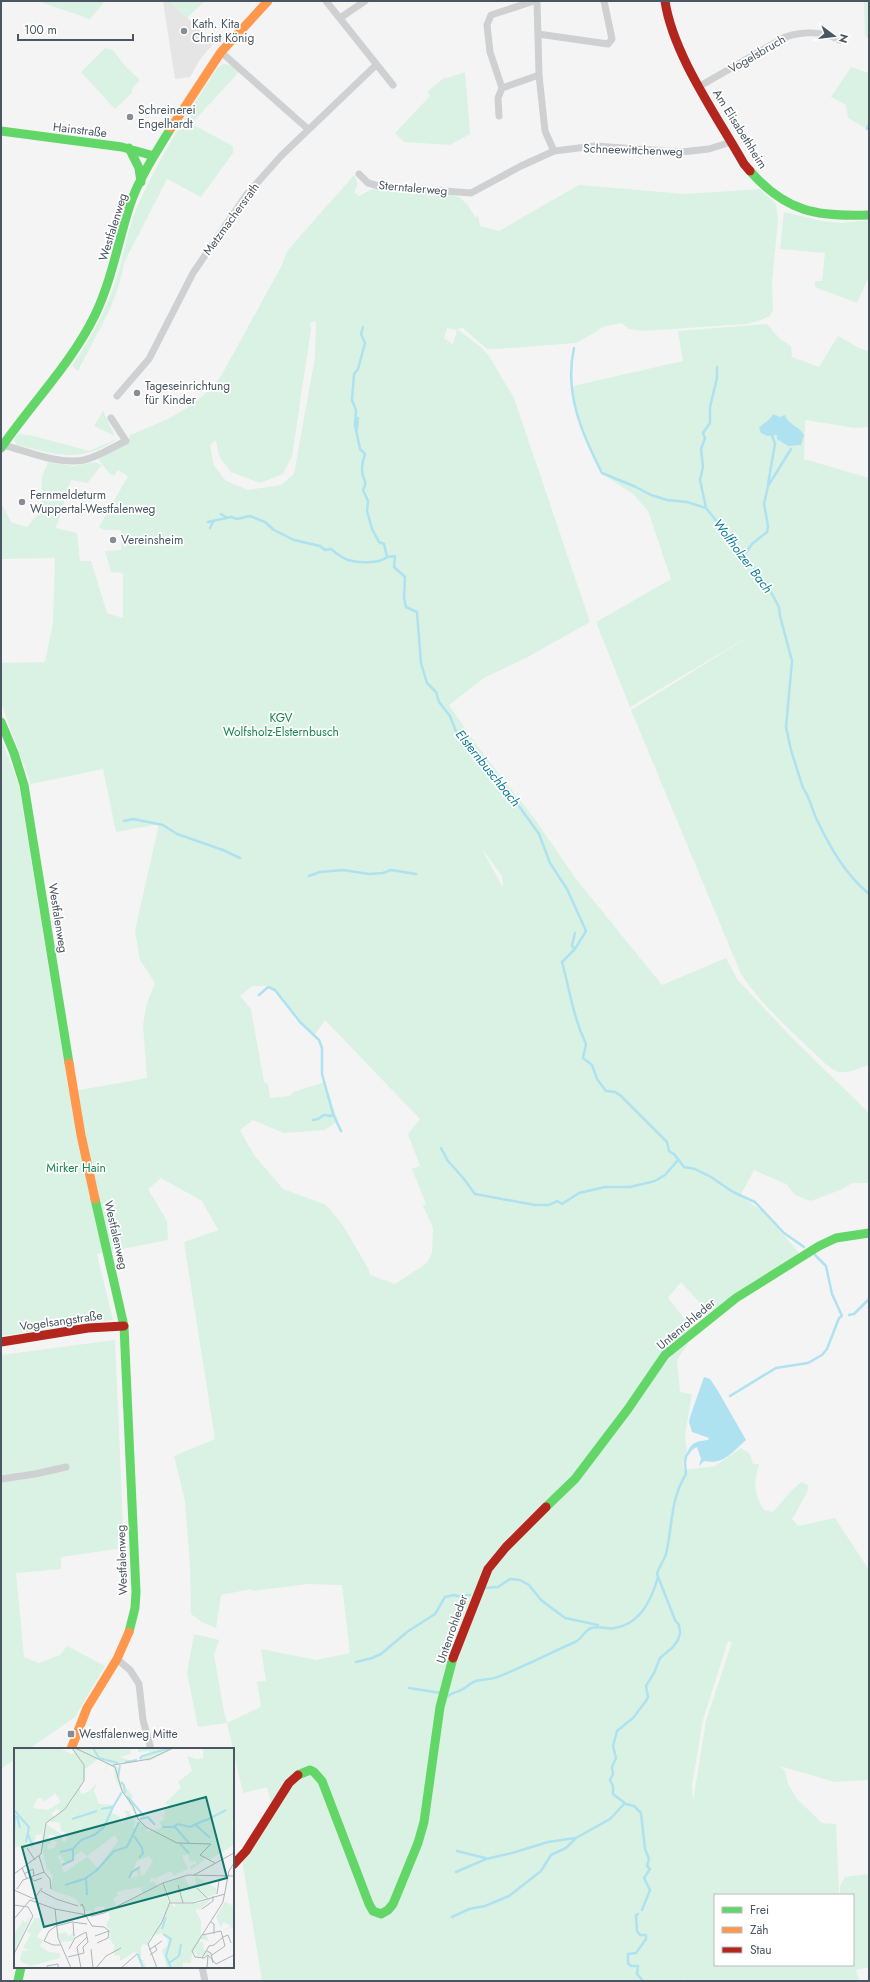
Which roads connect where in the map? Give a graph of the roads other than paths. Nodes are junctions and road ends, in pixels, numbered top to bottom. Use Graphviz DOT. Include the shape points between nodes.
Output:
graph roads {
  1 [pos="268,1"];
  2 [pos="326,1"];
  3 [pos="365,1"];
  4 [pos="534,1"];
  5 [pos="537,1"];
  6 [pos="604,1"];
  7 [pos="665,1"];
  8 [pos="340,18"];
  9 [pos="538,34"];
  10 [pos="840,40"];
  11 [pos="222,52"];
  12 [pos="376,65"];
  13 [pos="540,75"];
  14 [pos="393,85"];
  15 [pos="700,86"];
  16 [pos="502,88"];
  17 [pos="499,116"];
  18 [pos="308,129"];
  19 [pos="1,132"];
  20 [pos="732,142"];
  21 [pos="129,148"];
  22 [pos="554,151"];
  23 [pos="154,156"];
  24 [pos="359,174"];
  25 [pos="141,182"];
  26 [pos="471,193"];
  27 [pos="869,215"];
  28 [pos="117,396"];
  29 [pos="111,418"];
  30 [pos="2,446"];
  31 [pos="1,722"];
  32 [pos="869,1233"];
  33 [pos="124,1326"];
  34 [pos="1,1342"];
  35 [pos="66,1467"];
  36 [pos="1,1479"];
  37 [pos="117,1659"];
  38 [pos="71,1748"];
  39 [pos="151,1748"];
  40 [pos="234,1864"];
  41 [pos="21,1968"];
  42 [pos="202,1968"];
  43 [pos="18,1981"];
  44 [pos="205,1981"];
  1 -- 11 [label="street, Westfalenweg"];
  2 -- 8 [label="street"];
  3 -- 8 [label="street"];
  4 -- 16 [label="street" via="491,15 487,25 490,52"];
  5 -- 9 [label="street"];
  6 -- 9 [label="street" via="612,39 608,44"];
  7 -- 15 [label="street, Am Elisabethheim" via="668,21 675,40"];
  8 -- 12 [label="street"];
  9 -- 13 [label="street"];
  10 -- 15 [label="street, Vogelsbruch" via="815,32 785,38"];
  11 -- 18 [label="street"];
  11 -- 23 [label="street, Westfalenweg" via="198,84"];
  12 -- 14 [label="street"];
  12 -- 18 [label="street, Metzmachersrath"];
  13 -- 16 [label="street"];
  13 -- 22 [label="street" via="545,131"];
  15 -- 20 [label="street, Am Elisabethheim"];
  16 -- 17 [label="street" via="498,98"];
  18 -- 28 [label="street, Metzmachersrath" via="247,194 176,303 149,359"];
  19 -- 21 [label="street, Hainstraße"];
  20 -- 22 [label="street, Schneewittchenweg" via="709,149 681,152 595,146"];
  20 -- 27 [label="street, Am Elisabethheim" via="744,164 756,178 782,201 802,212 839,217"];
  21 -- 23 [label="street, Hainstraße"];
  21 -- 25 [label="street" via="139,168"];
  22 -- 26 [label="street, Schneewittchenweg"];
  23 -- 25 [label="street, Westfalenweg"];
  24 -- 26 [label="street, Sterntalerweg" via="368,183 379,186"];
  25 -- 30 [label="street, Westfalenweg" via="130,204 115,260 95,314 70,357"];
  29 -- 30 [label="street, Westfalenweg" via="126,441 84,460 59,460"];
  31 -- 33 [label="street, Westfalenweg" via="24,785 81,1135"];
  32 -- 40 [label="street, Untenrohleder" via="836,1238 819,1246 736,1298 665,1356 575,1479 506,1547 488,1569 456,1647 440,1707 424,1822 418,1844 393,1904 388,1910 381,1914 373,1912 326,1789 314,1771 305,1770 298,1773 289,1782 246,1851"];
  33 -- 34 [label="street, Vogelsangstraße" via="88,1328"];
  33 -- 37 [label="street, Westfalenweg" via="136,1601 130,1634"];
  35 -- 36 [label="street"];
  37 -- 38 [label="street, Westfalenweg" via="79,1726"];
  37 -- 39 [label="street" via="130,1670 139,1684 143,1720"];
  41 -- 43 [label="street"];
  42 -- 44 [label="street"];
}
